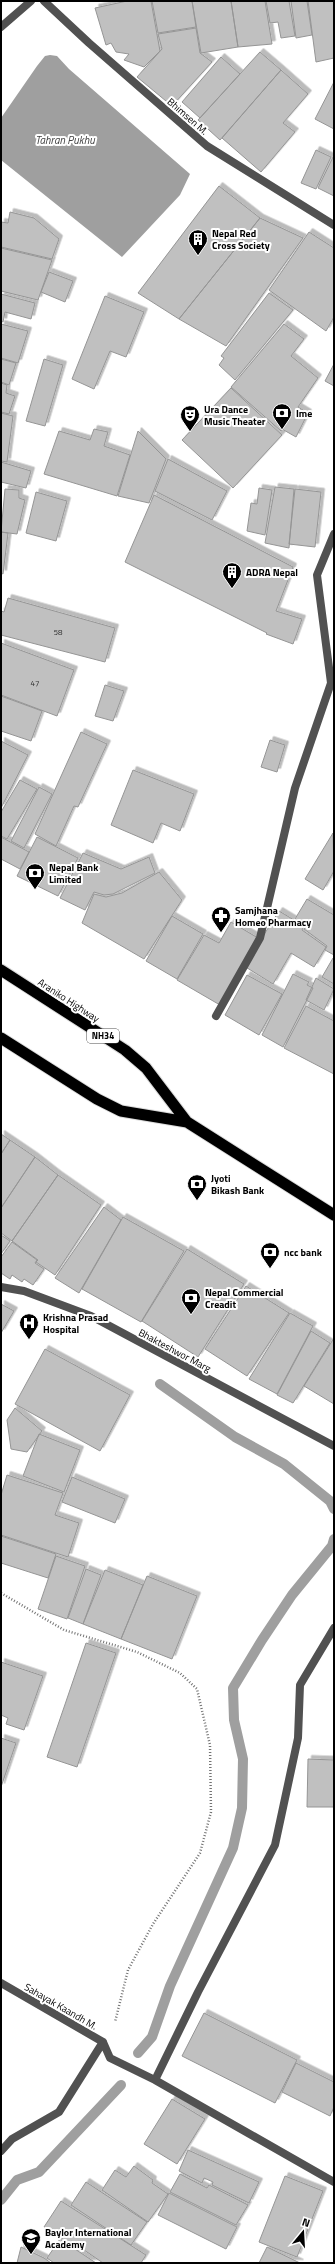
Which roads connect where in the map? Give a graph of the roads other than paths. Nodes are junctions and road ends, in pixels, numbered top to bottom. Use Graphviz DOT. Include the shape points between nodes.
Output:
graph roads {
  1 [pos="31,1"];
  2 [pos="44,1"];
  3 [pos="1,27"];
  4 [pos="334,225"];
  5 [pos="334,534"];
  6 [pos="1,970"];
  7 [pos="216,1016"];
  8 [pos="1,1038"];
  9 [pos="187,1122"];
  10 [pos="334,1215"];
  11 [pos="1,1287"];
  12 [pos="334,1446"];
  13 [pos="334,1628"];
  14 [pos="1,1983"];
  15 [pos="103,2042"];
  16 [pos="155,2080"];
  17 [pos="1,2151"];
  18 [pos="334,2182"];
  1 -- 3 [label="street"];
  2 -- 4 [label="street, Bhimsen M." via="207,146"];
  5 -- 7 [label="street" via="317,575 331,683 295,788 260,938"];
  6 -- 9 [label="highway, Araniko Highway / NH34" via="125,1050 146,1068"];
  8 -- 9 [label="highway, Araniko Highway / NH34" via="97,1099 121,1111"];
  9 -- 10 [label="highway, Araniko Highway / NH34"];
  11 -- 12 [label="street, Bhakteshwor Marg" via="24,1291 91,1316"];
  13 -- 16 [label="street" via="300,1685 298,1738 275,1845"];
  14 -- 15 [label="street, Sahayak Kaandh M."];
  15 -- 16 [label="street" via="110,2058"];
  15 -- 17 [label="street, Sahayak Kaandh M." via="59,2112 12,2139"];
  16 -- 18 [label="street"];
}
